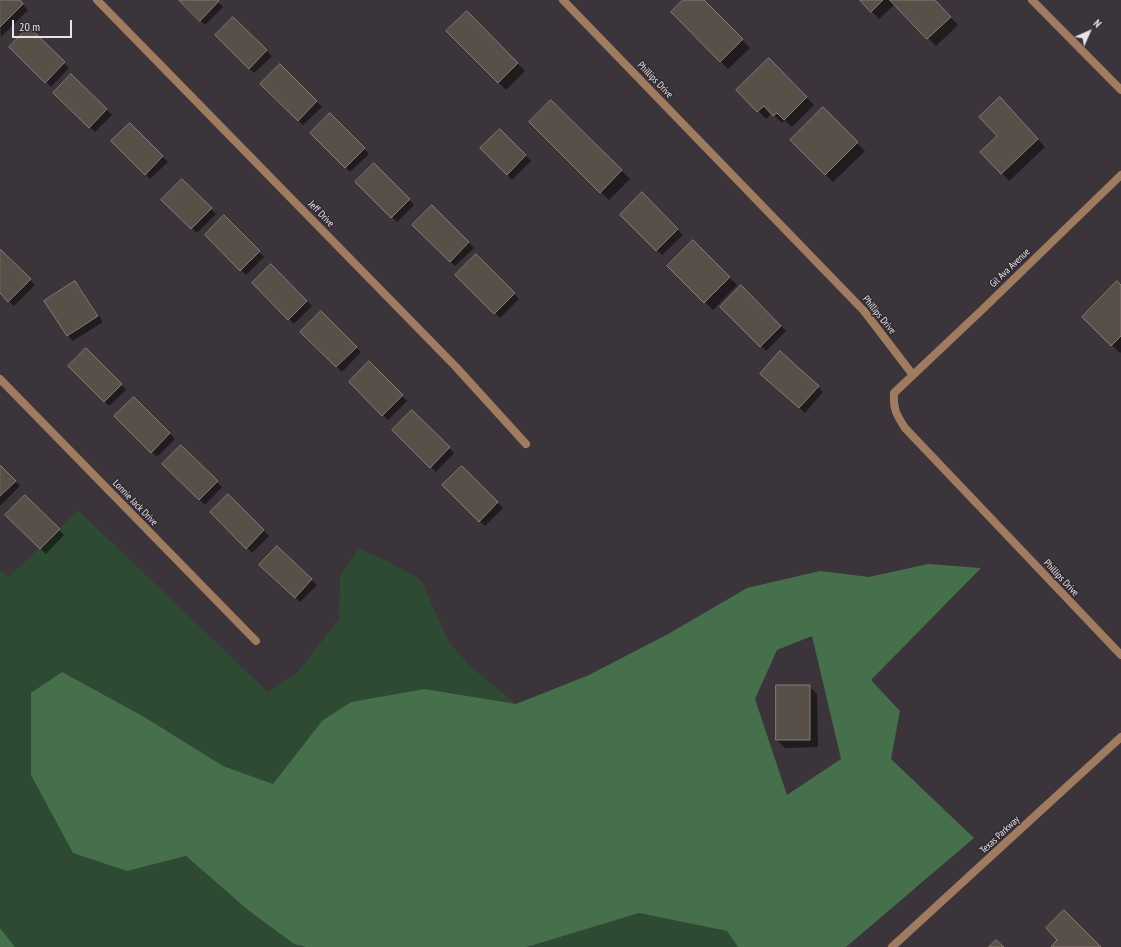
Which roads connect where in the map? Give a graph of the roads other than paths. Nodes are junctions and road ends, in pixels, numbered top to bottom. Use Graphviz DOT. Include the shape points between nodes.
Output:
graph roads {
  1 [pos="98,0"];
  2 [pos="563,0"];
  3 [pos="1032,0"];
  4 [pos="1121,90"];
  5 [pos="1121,175"];
  6 [pos="913,375"];
  7 [pos="0,379"];
  8 [pos="526,444"];
  9 [pos="256,641"];
  10 [pos="1121,655"];
  11 [pos="1121,737"];
  12 [pos="892,947"];
  1 -- 8 [label="street, Jeff Drive" via="456,367"];
  2 -- 6 [label="street, Phillips Drive" via="864,311"];
  3 -- 4 [label="street"];
  5 -- 6 [label="street, Gil Ava Avenue"];
  6 -- 10 [label="street, Phillips Drive" via="894,393 896,413 905,428"];
  7 -- 9 [label="street, Lonnie Jack Drive"];
  11 -- 12 [label="street, Texas Parkway"];
}
